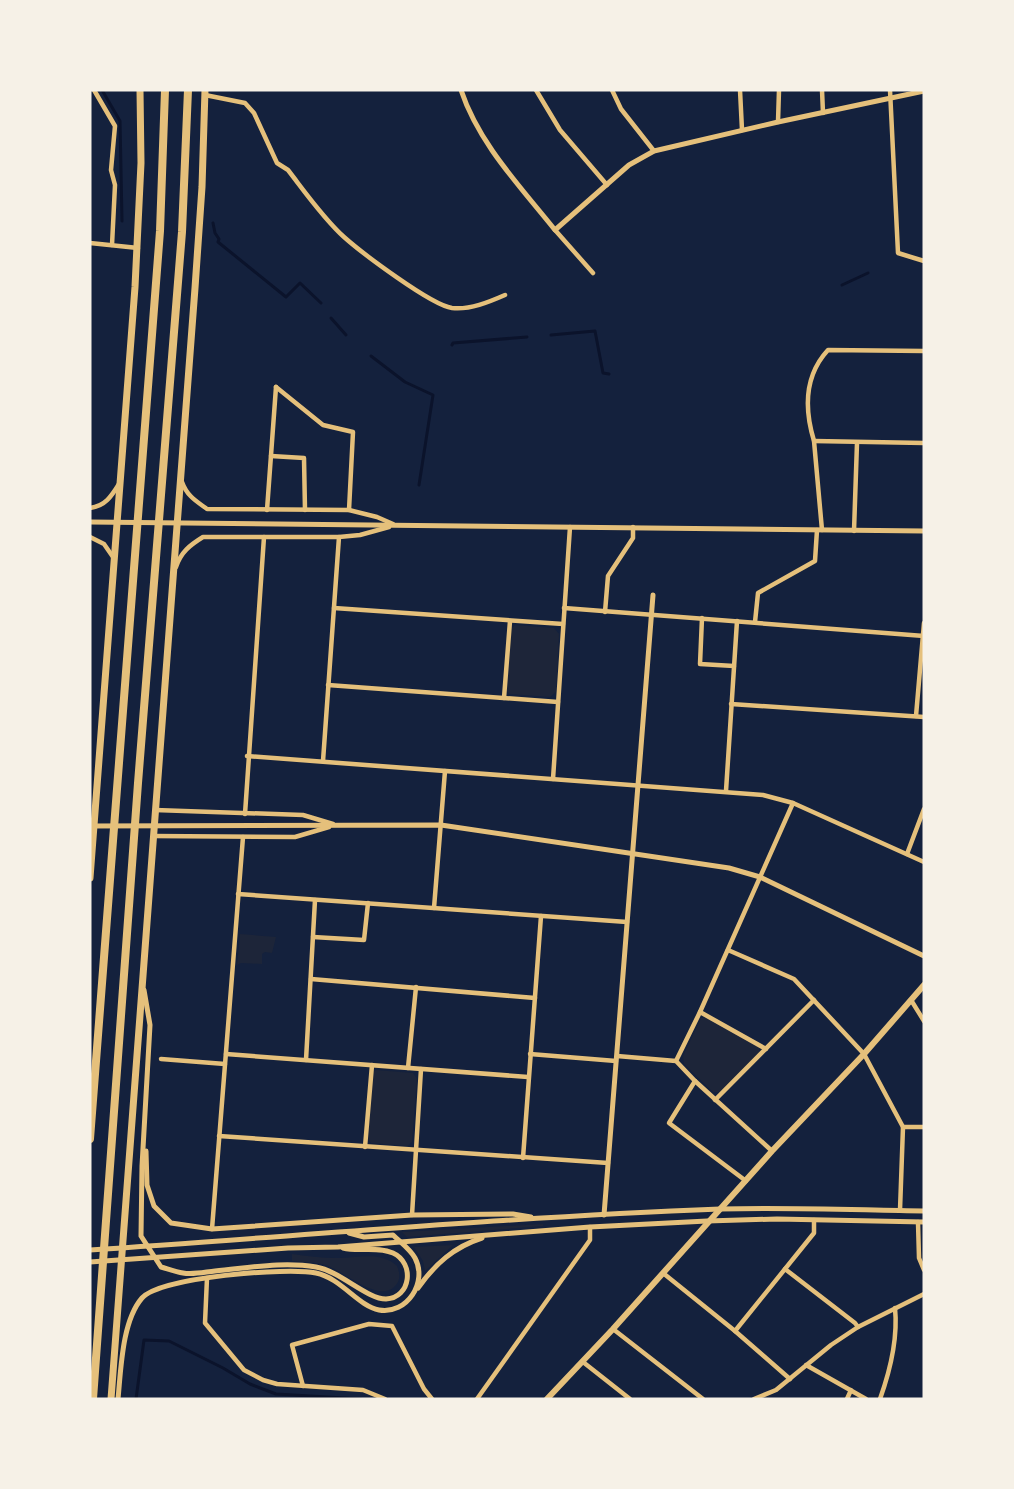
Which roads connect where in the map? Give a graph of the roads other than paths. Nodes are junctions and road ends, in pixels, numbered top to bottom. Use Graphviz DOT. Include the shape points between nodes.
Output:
graph roads {
  1 [pos="94,90"];
  2 [pos="140,90"];
  3 [pos="165,90"];
  4 [pos="188,90"];
  5 [pos="460,90"];
  6 [pos="536,90"];
  7 [pos="612,90"];
  8 [pos="740,90"];
  9 [pos="779,90"];
  10 [pos="822,90"];
  11 [pos="890,90"];
  12 [pos="924,91"];
  13 [pos="205,92"];
  14 [pos="891,99"];
  15 [pos="823,113"];
  16 [pos="778,122"];
  17 [pos="742,130"];
  18 [pos="654,151"];
  19 [pos="606,185"];
  20 [pos="555,230"];
  21 [pos="90,243"];
  22 [pos="112,245"];
  23 [pos="138,248"];
  24 [pos="924,261"];
  25 [pos="593,273"];
  26 [pos="505,295"];
  27 [pos="924,351"];
  28 [pos="814,441"];
  29 [pos="857,443"];
  30 [pos="924,443"];
  31 [pos="271,456"];
  32 [pos="180,477"];
  33 [pos="121,479"];
  34 [pos="90,508"];
  35 [pos="267,510"];
  36 [pos="305,510"];
  37 [pos="349,510"];
  38 [pos="90,522"];
  39 [pos="394,525"];
  40 [pos="570,527"];
  41 [pos="633,527"];
  42 [pos="820,530"];
  43 [pos="854,531"];
  44 [pos="924,531"];
  45 [pos="90,537"];
  46 [pos="264,537"];
  47 [pos="339,537"];
  48 [pos="115,562"];
  49 [pos="172,576"];
  50 [pos="653,595"];
  51 [pos="334,608"];
  52 [pos="564,608"];
  53 [pos="605,612"];
  54 [pos="652,615"];
  55 [pos="702,618"];
  56 [pos="510,621"];
  57 [pos="737,621"];
  58 [pos="755,622"];
  59 [pos="924,623"];
  60 [pos="563,624"];
  61 [pos="923,636"];
  62 [pos="734,666"];
  63 [pos="328,685"];
  64 [pos="504,698"];
  65 [pos="558,702"];
  66 [pos="731,704"];
  67 [pos="916,717"];
  68 [pos="924,717"];
  69 [pos="247,756"];
  70 [pos="323,762"];
  71 [pos="445,771"];
  72 [pos="553,779"];
  73 [pos="638,785"];
  74 [pos="726,791"];
  75 [pos="793,803"];
  76 [pos="155,810"];
  77 [pos="924,810"];
  78 [pos="92,811"];
  79 [pos="245,814"];
  80 [pos="336,825"];
  81 [pos="441,825"];
  82 [pos="90,826"];
  83 [pos="153,836"];
  84 [pos="243,837"];
  85 [pos="91,850"];
  86 [pos="632,854"];
  87 [pos="907,854"];
  88 [pos="924,862"];
  89 [pos="760,877"];
  90 [pos="90,878"];
  91 [pos="238,894"];
  92 [pos="315,900"];
  93 [pos="368,903"];
  94 [pos="434,908"];
  95 [pos="541,916"];
  96 [pos="627,922"];
  97 [pos="313,937"];
  98 [pos="728,951"];
  99 [pos="924,956"];
  100 [pos="311,979"];
  101 [pos="143,982"];
  102 [pos="924,985"];
  103 [pos="416,987"];
  104 [pos="535,998"];
  105 [pos="814,1000"];
  106 [pos="911,1000"];
  107 [pos="700,1012"];
  108 [pos="924,1021"];
  109 [pos="766,1049"];
  110 [pos="226,1054"];
  111 [pos="530,1054"];
  112 [pos="864,1054"];
  113 [pos="161,1059"];
  114 [pos="616,1059"];
  115 [pos="306,1060"];
  116 [pos="676,1061"];
  117 [pos="225,1064"];
  118 [pos="372,1065"];
  119 [pos="408,1068"];
  120 [pos="421,1069"];
  121 [pos="528,1077"];
  122 [pos="695,1081"];
  123 [pos="715,1100"];
  124 [pos="903,1127"];
  125 [pos="924,1127"];
  126 [pos="219,1136"];
  127 [pos="144,1138"];
  128 [pos="90,1139"];
  129 [pos="365,1147"];
  130 [pos="416,1150"];
  131 [pos="772,1150"];
  132 [pos="523,1158"];
  133 [pos="608,1163"];
  134 [pos="746,1181"];
  135 [pos="720,1209"];
  136 [pos="900,1210"];
  137 [pos="924,1210"];
  138 [pos="412,1215"];
  139 [pos="604,1215"];
  140 [pos="540,1219"];
  141 [pos="814,1220"];
  142 [pos="707,1221"];
  143 [pos="921,1222"];
  144 [pos="590,1227"];
  145 [pos="212,1228"];
  146 [pos="345,1232"];
  147 [pos="490,1236"];
  148 [pos="400,1242"];
  149 [pos="338,1247"];
  150 [pos="90,1250"];
  151 [pos="90,1262"];
  152 [pos="784,1269"];
  153 [pos="924,1270"];
  154 [pos="663,1273"];
  155 [pos="207,1278"];
  156 [pos="924,1294"];
  157 [pos="414,1295"];
  158 [pos="895,1308"];
  159 [pos="858,1327"];
  160 [pos="613,1329"];
  161 [pos="735,1331"];
  162 [pos="582,1362"];
  163 [pos="806,1365"];
  164 [pos="790,1379"];
  165 [pos="303,1386"];
  166 [pos="851,1390"];
  167 [pos="93,1399"];
  168 [pos="111,1399"];
  169 [pos="118,1399"];
  170 [pos="385,1399"];
  171 [pos="432,1399"];
  172 [pos="477,1399"];
  173 [pos="547,1399"];
  174 [pos="630,1399"];
  175 [pos="703,1399"];
  176 [pos="754,1399"];
  177 [pos="847,1399"];
  178 [pos="866,1399"];
  179 [pos="880,1399"];
  1 -- 22 [label="street" via="114,126"];
  2 -- 23 [label="highway"];
  3 -- 128 [label="highway" via="160,231"];
  4 -- 167 [label="highway" via="182,232"];
  5 -- 20 [label="street" via="491,150"];
  6 -- 19 [label="street" via="560,130"];
  7 -- 18 [label="street" via="621,109"];
  8 -- 17 [label="street"];
  9 -- 16 [label="street"];
  10 -- 15 [label="street"];
  11 -- 14 [label="street"];
  12 -- 14 [label="street"];
  13 -- 26 [label="street" via="245,104 254,113 277,163 288,170 344,237 410,286 452,308 490,302"];
  13 -- 32 [label="highway" via="202,187"];
  14 -- 15 [label="street"];
  14 -- 24 [label="street" via="898,253"];
  15 -- 16 [label="street"];
  16 -- 17 [label="street"];
  17 -- 18 [label="street"];
  18 -- 19 [label="street" via="629,165"];
  19 -- 20 [label="street"];
  20 -- 25 [label="street"];
  21 -- 22 [label="street"];
  22 -- 23 [label="street"];
  23 -- 33 [label="highway"];
  27 -- 28 [label="street" via="828,350 808,382 809,427"];
  28 -- 29 [label="street"];
  28 -- 42 [label="street"];
  29 -- 30 [label="street"];
  29 -- 43 [label="street"];
  31 -- 35 [label="street"];
  31 -- 36 [label="street" via="304,458"];
  31 -- 37 [label="street" via="276,387 323,425 353,432"];
  32 -- 35 [label="street" via="193,500 207,508"];
  32 -- 49 [label="highway"];
  33 -- 34 [label="street" via="111,497 99,507"];
  33 -- 48 [label="highway"];
  35 -- 36 [label="street"];
  36 -- 37 [label="street"];
  37 -- 39 [label="street"];
  38 -- 39 [label="street"];
  39 -- 40 [label="street"];
  39 -- 47 [label="street"];
  40 -- 41 [label="street"];
  40 -- 52 [label="street"];
  41 -- 42 [label="street"];
  41 -- 53 [label="street" via="633,538 608,576"];
  42 -- 43 [label="street"];
  42 -- 58 [label="street" via="815,561 758,593"];
  43 -- 44 [label="street"];
  45 -- 48 [label="street" via="104,544"];
  46 -- 47 [label="street"];
  46 -- 49 [label="street" via="203,537 188,546"];
  46 -- 69 [label="street"];
  47 -- 51 [label="street"];
  48 -- 78 [label="highway"];
  49 -- 76 [label="highway"];
  50 -- 54 [label="street"];
  51 -- 56 [label="street"];
  51 -- 63 [label="street"];
  52 -- 53 [label="street"];
  52 -- 60 [label="street"];
  53 -- 54 [label="street"];
  54 -- 55 [label="street"];
  54 -- 73 [label="street"];
  55 -- 57 [label="street"];
  55 -- 62 [label="street" via="700,664"];
  56 -- 60 [label="street"];
  56 -- 64 [label="street"];
  57 -- 58 [label="street"];
  57 -- 62 [label="street"];
  58 -- 61 [label="street"];
  59 -- 61 [label="street"];
  60 -- 65 [label="street"];
  61 -- 67 [label="street"];
  62 -- 66 [label="street"];
  63 -- 64 [label="street"];
  63 -- 70 [label="street"];
  64 -- 65 [label="street"];
  65 -- 72 [label="street"];
  66 -- 67 [label="street"];
  66 -- 74 [label="street"];
  67 -- 68 [label="street"];
  69 -- 70 [label="street"];
  69 -- 79 [label="street"];
  70 -- 71 [label="street"];
  71 -- 72 [label="street"];
  71 -- 81 [label="street"];
  72 -- 73 [label="street"];
  73 -- 74 [label="street"];
  73 -- 86 [label="street"];
  74 -- 75 [label="street"];
  75 -- 87 [label="street"];
  75 -- 89 [label="street"];
  76 -- 79 [label="street"];
  76 -- 83 [label="highway"];
  77 -- 87 [label="street"];
  78 -- 85 [label="highway"];
  79 -- 80 [label="street" via="303,815"];
  80 -- 81 [label="street"];
  80 -- 82 [label="street"];
  80 -- 84 [label="street" via="295,837"];
  81 -- 86 [label="street"];
  81 -- 94 [label="street"];
  83 -- 84 [label="street"];
  83 -- 101 [label="highway"];
  84 -- 91 [label="street"];
  85 -- 90 [label="highway"];
  86 -- 89 [label="street" via="729,868"];
  86 -- 96 [label="street"];
  87 -- 88 [label="street"];
  89 -- 98 [label="street"];
  89 -- 99 [label="street"];
  91 -- 92 [label="street"];
  91 -- 110 [label="street"];
  92 -- 93 [label="street"];
  92 -- 97 [label="street"];
  93 -- 94 [label="street"];
  93 -- 97 [label="street" via="364,940"];
  94 -- 95 [label="street"];
  95 -- 96 [label="street"];
  95 -- 104 [label="street"];
  96 -- 114 [label="street"];
  97 -- 100 [label="street"];
  98 -- 105 [label="street" via="794,979"];
  98 -- 107 [label="street"];
  100 -- 103 [label="street"];
  100 -- 115 [label="street"];
  101 -- 127 [label="street" via="150,1025"];
  101 -- 168 [label="highway"];
  102 -- 106 [label="main road"];
  103 -- 104 [label="street"];
  103 -- 119 [label="street"];
  104 -- 111 [label="street"];
  105 -- 109 [label="street"];
  105 -- 112 [label="street"];
  106 -- 108 [label="street"];
  106 -- 112 [label="main road"];
  107 -- 109 [label="street"];
  107 -- 116 [label="street"];
  109 -- 123 [label="street"];
  110 -- 115 [label="street"];
  110 -- 117 [label="street"];
  111 -- 114 [label="street"];
  111 -- 121 [label="street"];
  112 -- 124 [label="street"];
  112 -- 131 [label="main road"];
  113 -- 117 [label="street"];
  114 -- 116 [label="street"];
  114 -- 133 [label="street"];
  115 -- 118 [label="street"];
  116 -- 122 [label="street"];
  117 -- 126 [label="street"];
  118 -- 119 [label="street"];
  118 -- 129 [label="street"];
  119 -- 120 [label="street"];
  120 -- 121 [label="street"];
  120 -- 130 [label="street"];
  121 -- 132 [label="street"];
  122 -- 123 [label="street"];
  122 -- 134 [label="street" via="669,1123"];
  123 -- 131 [label="street"];
  124 -- 125 [label="street"];
  124 -- 136 [label="street"];
  126 -- 129 [label="street"];
  126 -- 145 [label="street"];
  127 -- 145 [label="street" via="147,1185 154,1206 171,1223"];
  127 -- 149 [label="street" via="141,1236 161,1267 185,1274 289,1264 331,1271 380,1299 404,1290 408,1277 403,1262 394,1254"];
  129 -- 130 [label="street"];
  130 -- 132 [label="street"];
  130 -- 138 [label="street"];
  131 -- 134 [label="main road"];
  132 -- 133 [label="street"];
  133 -- 139 [label="street"];
  134 -- 135 [label="main road"];
  135 -- 136 [label="street"];
  135 -- 139 [label="street"];
  135 -- 142 [label="main road"];
  136 -- 137 [label="street"];
  138 -- 140 [label="street" via="513,1214"];
  138 -- 145 [label="street"];
  139 -- 140 [label="street"];
  140 -- 146 [label="street"];
  141 -- 142 [label="street"];
  141 -- 143 [label="street"];
  141 -- 152 [label="street" via="814,1233"];
  142 -- 144 [label="street"];
  142 -- 154 [label="main road"];
  143 -- 153 [label="street" via="919,1258"];
  144 -- 147 [label="street"];
  144 -- 172 [label="street" via="590,1240"];
  146 -- 148 [label="street" via="364,1237 393,1235"];
  146 -- 150 [label="street"];
  147 -- 148 [label="street"];
  147 -- 157 [label="street" via="448,1254"];
  148 -- 149 [label="street"];
  148 -- 157 [label="street" via="415,1259 418,1269"];
  149 -- 151 [label="street"];
  152 -- 159 [label="street"];
  152 -- 161 [label="street"];
  154 -- 160 [label="main road"];
  154 -- 161 [label="street"];
  155 -- 157 [label="street" via="316,1273 338,1282 378,1310 397,1308"];
  155 -- 165 [label="street" via="205,1323 244,1370 277,1384"];
  155 -- 169 [label="street" via="175,1282 143,1296 130,1319"];
  156 -- 158 [label="street"];
  158 -- 159 [label="street"];
  158 -- 179 [label="street" via="894,1340"];
  159 -- 163 [label="street"];
  160 -- 162 [label="main road"];
  160 -- 175 [label="street"];
  161 -- 164 [label="street"];
  162 -- 173 [label="main road"];
  162 -- 174 [label="street"];
  163 -- 164 [label="street"];
  163 -- 166 [label="street"];
  164 -- 176 [label="street"];
  165 -- 170 [label="street" via="363,1390"];
  165 -- 171 [label="street" via="292,1345 369,1324 392,1326"];
  166 -- 177 [label="street"];
  166 -- 178 [label="street"];
}
